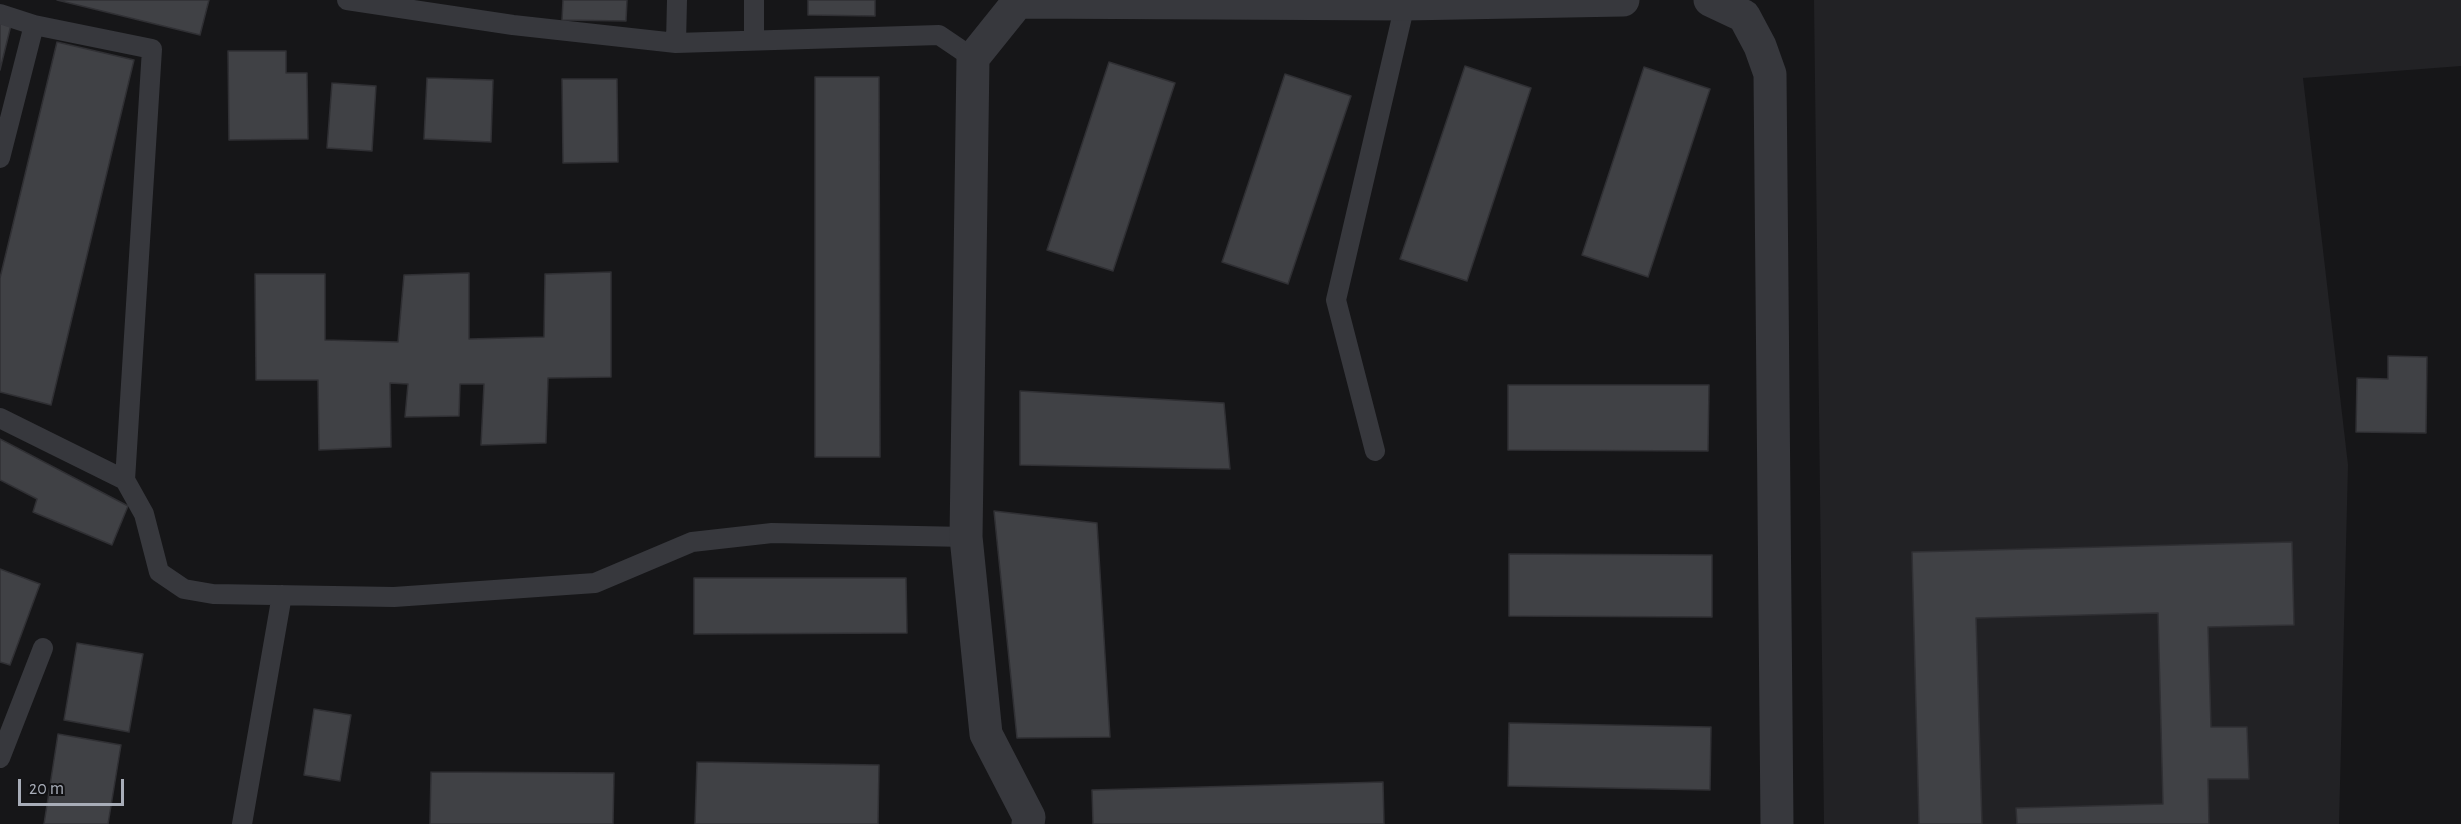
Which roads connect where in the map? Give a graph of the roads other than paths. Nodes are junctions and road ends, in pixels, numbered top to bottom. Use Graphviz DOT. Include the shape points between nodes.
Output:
graph roads {
  1 [pos="347,0"];
  2 [pos="677,0"];
  3 [pos="754,0"];
  4 [pos="1623,0"];
  5 [pos="1710,0"];
  6 [pos="1289,1"];
  7 [pos="1405,4"];
  8 [pos="0,14"];
  9 [pos="34,25"];
  10 [pos="754,40"];
  11 [pos="676,43"];
  12 [pos="973,58"];
  13 [pos="0,158"];
  14 [pos="0,418"];
  15 [pos="1375,451"];
  16 [pos="125,480"];
  17 [pos="966,537"];
  18 [pos="282,595"];
  19 [pos="43,648"];
  20 [pos="0,758"];
  21 [pos="242,824"];
  22 [pos="1028,824"];
  23 [pos="1777,824"];
  1 -- 11 [label="lane" via="513,25"];
  2 -- 11 [label="lane"];
  3 -- 10 [label="lane"];
  4 -- 7 [label="street"];
  5 -- 23 [label="street" via="1744,16 1770,74"];
  6 -- 7 [label="street"];
  6 -- 12 [label="street" via="1018,2"];
  7 -- 15 [label="lane" via="1336,300"];
  8 -- 9 [label="lane"];
  9 -- 13 [label="lane"];
  9 -- 16 [label="lane" via="152,49"];
  10 -- 11 [label="lane"];
  10 -- 12 [label="lane" via="939,35"];
  12 -- 17 [label="street"];
  14 -- 16 [label="lane"];
  16 -- 18 [label="lane" via="144,514 159,572 184,589 213,594"];
  17 -- 18 [label="lane" via="772,533 692,542 595,583 394,597"];
  17 -- 22 [label="street" via="986,734 1029,817"];
  18 -- 21 [label="lane"];
  19 -- 20 [label="lane"];
}
